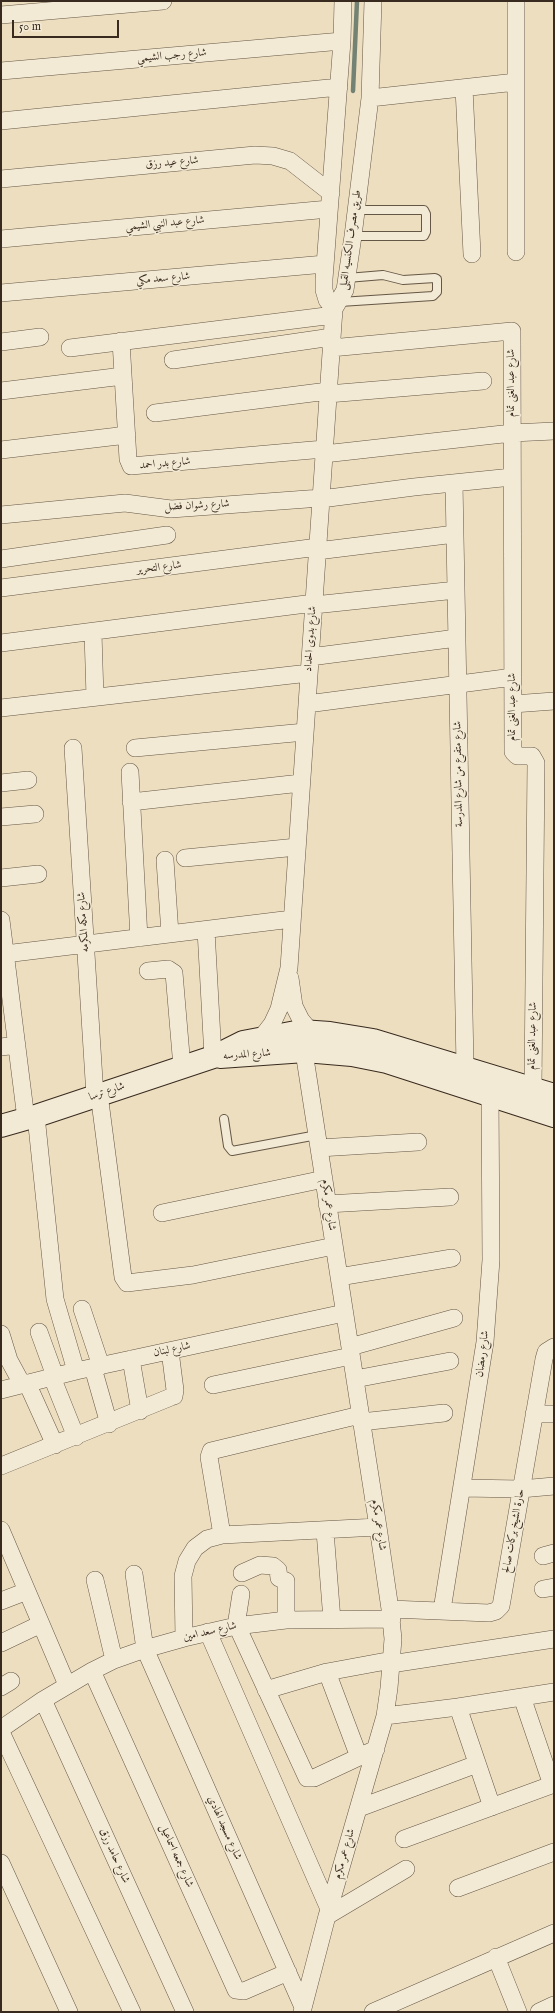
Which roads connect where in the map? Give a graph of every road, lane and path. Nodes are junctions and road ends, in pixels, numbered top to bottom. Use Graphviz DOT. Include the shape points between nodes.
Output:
graph roads {
  1 [pos="163,1"];
  2 [pos="343,1"];
  3 [pos="373,1"];
  4 [pos="516,1"];
  5 [pos="1,15"];
  6 [pos="342,41"];
  7 [pos="1,71"];
  8 [pos="516,82"];
  9 [pos="339,87"];
  10 [pos="464,88"];
  11 [pos="370,98"];
  12 [pos="1,122"];
  13 [pos="1,179"];
  14 [pos="330,201"];
  15 [pos="356,210"];
  16 [pos="352,236"];
  17 [pos="1,239"];
  18 [pos="516,252"];
  19 [pos="472,254"];
  20 [pos="325,264"];
  21 [pos="347,278"];
  22 [pos="1,293"];
  23 [pos="336,309"];
  24 [pos="40,338"];
  25 [pos="121,341"];
  26 [pos="1,342"];
  27 [pos="332,343"];
  28 [pos="70,348"];
  29 [pos="173,360"];
  30 [pos="123,376"];
  31 [pos="483,381"];
  32 [pos="1,391"];
  33 [pos="328,393"];
  34 [pos="154,413"];
  35 [pos="554,431"];
  36 [pos="512,434"];
  37 [pos="126,435"];
  38 [pos="1,450"];
  39 [pos="324,452"];
  40 [pos="512,477"];
  41 [pos="454,483"];
  42 [pos="321,498"];
  43 [pos="1,515"];
  44 [pos="455,534"];
  45 [pos="167,535"];
  46 [pos="318,549"];
  47 [pos="1,559"];
  48 [pos="1,588"];
  49 [pos="456,590"];
  50 [pos="314,604"];
  51 [pos="93,633"];
  52 [pos="457,638"];
  53 [pos="1,643"];
  54 [pos="309,665"];
  55 [pos="513,677"];
  56 [pos="458,684"];
  57 [pos="95,697"];
  58 [pos="554,700"];
  59 [pos="307,704"];
  60 [pos="513,704"];
  61 [pos="1,708"];
  62 [pos="305,732"];
  63 [pos="73,748"];
  64 [pos="135,748"];
  65 [pos="130,772"];
  66 [pos="28,780"];
  67 [pos="1,783"];
  68 [pos="301,783"];
  69 [pos="131,802"];
  70 [pos="35,814"];
  71 [pos="1,817"];
  72 [pos="297,847"];
  73 [pos="186,858"];
  74 [pos="165,860"];
  75 [pos="38,874"];
  76 [pos="1,878"];
  77 [pos="292,919"];
  78 [pos="1,927"];
  79 [pos="206,930"];
  80 [pos="170,934"];
  81 [pos="139,938"];
  82 [pos="85,944"];
  83 [pos="4,960"];
  84 [pos="289,968"];
  85 [pos="148,971"];
  86 [pos="262,1037"];
  87 [pos="305,1038"];
  88 [pos="9,1046"];
  89 [pos="213,1057"];
  90 [pos="465,1066"];
  91 [pos="182,1067"];
  92 [pos="533,1088"];
  93 [pos="490,1094"];
  94 [pos="97,1095"];
  95 [pos="554,1095"];
  96 [pos="554,1116"];
  97 [pos="31,1117"];
  98 [pos="224,1119"];
  99 [pos="1,1126"];
  100 [pos="318,1141"];
  101 [pos="418,1142"];
  102 [pos="324,1179"];
  103 [pos="450,1197"];
  104 [pos="327,1204"];
  105 [pos="162,1213"];
  106 [pos="334,1246"];
  107 [pos="452,1258"];
  108 [pos="338,1277"];
  109 [pos="82,1309"];
  110 [pos="344,1314"];
  111 [pos="454,1318"];
  112 [pos="39,1332"];
  113 [pos="1,1334"];
  114 [pos="553,1348"];
  115 [pos="170,1351"];
  116 [pos="350,1351"];
  117 [pos="131,1359"];
  118 [pos="450,1362"];
  119 [pos="97,1367"];
  120 [pos="76,1371"];
  121 [pos="54,1376"];
  122 [pos="355,1379"];
  123 [pos="24,1384"];
  124 [pos="213,1385"];
  125 [pos="1,1390"];
  126 [pos="140,1410"];
  127 [pos="444,1413"];
  128 [pos="534,1414"];
  129 [pos="554,1414"];
  130 [pos="361,1418"];
  131 [pos="109,1424"];
  132 [pos="76,1437"];
  133 [pos="55,1445"];
  134 [pos="1,1465"];
  135 [pos="554,1486"];
  136 [pos="462,1488"];
  137 [pos="521,1489"];
  138 [pos="378,1527"];
  139 [pos="325,1531"];
  140 [pos="222,1535"];
  141 [pos="2,1537"];
  142 [pos="242,1573"];
  143 [pos="134,1574"];
  144 [pos="95,1580"];
  145 [pos="26,1591"];
  146 [pos="241,1594"];
  147 [pos="1,1601"];
  148 [pos="442,1610"];
  149 [pos="391,1614"];
  150 [pos="286,1620"];
  151 [pos="332,1620"];
  152 [pos="40,1624"];
  153 [pos="236,1626"];
  154 [pos="208,1632"];
  155 [pos="184,1638"];
  156 [pos="554,1639"];
  157 [pos="1,1643"];
  158 [pos="145,1649"];
  159 [pos="114,1660"];
  160 [pos="392,1662"];
  161 [pos="92,1671"];
  162 [pos="327,1672"];
  163 [pos="67,1685"];
  164 [pos="266,1690"];
  165 [pos="554,1692"];
  166 [pos="522,1697"];
  167 [pos="43,1700"];
  168 [pos="458,1708"];
  169 [pos="384,1716"];
  170 [pos="1,1731"];
  171 [pos="376,1749"];
  172 [pos="359,1757"];
  173 [pos="477,1764"];
  174 [pos="553,1785"];
  175 [pos="492,1807"];
  176 [pos="359,1808"];
  177 [pos="404,1839"];
  178 [pos="554,1852"];
  179 [pos="1,1863"];
  180 [pos="406,1869"];
  181 [pos="458,1888"];
  182 [pos="328,1913"];
  183 [pos="554,1932"];
  184 [pos="496,1957"];
  185 [pos="288,1972"];
  186 [pos="554,2006"];
  187 [pos="299,2010"];
  188 [pos="69,2012"];
  189 [pos="132,2012"];
  190 [pos="185,2012"];
  191 [pos="373,2012"];
  192 [pos="518,2012"];
  193 [pos="539,2012"];
  1 -- 5 [label="street"];
  2 -- 6 [label="street, طريق مصرف الكنسيه القبلى"];
  3 -- 11 [label="street, طريق مصرف الكنسيه القبلى"];
  4 -- 8 [label="street"];
  6 -- 7 [label="street, شارع رجب الشيمي"];
  6 -- 9 [label="street, طريق مصرف الكنسيه القبلى"];
  8 -- 10 [label="street"];
  8 -- 18 [label="street"];
  9 -- 12 [label="street"];
  9 -- 14 [label="street, طريق مصرف الكنسيه القبلى"];
  10 -- 11 [label="street"];
  10 -- 19 [label="street"];
  11 -- 15 [label="street, طريق مصرف الكنسيه القبلى"];
  13 -- 14 [label="street, شارع عيد رزق" via="255,155 273,156 290,161"];
  14 -- 17 [label="street, شارع عبد النبي الشيمي"];
  14 -- 20 [label="street, طريق مصرف الكنسيه القبلى"];
  15 -- 16 [label="street, طريق مصرف الكنسيه القبلى"];
  15 -- 16 [label="lane" via="424,210 426,232 424,236"];
  16 -- 21 [label="street, طريق مصرف الكنسيه القبلى"];
  20 -- 22 [label="street, شارع سعد مكي"];
  20 -- 23 [label="street, طريق مصرف الكنسيه القبلى" via="324,290"];
  21 -- 23 [label="street, طريق مصرف الكنسيه القبلى" via="345,290"];
  21 -- 23 [label="lane" via="383,275 408,280 435,278 437,292 433,296"];
  23 -- 25 [label="street"];
  23 -- 27 [label="street, شارع بدوى الحداد"];
  24 -- 26 [label="street"];
  25 -- 28 [label="street"];
  25 -- 30 [label="street, شارع بدر احمد"];
  27 -- 29 [label="street"];
  27 -- 33 [label="street, شارع بدوى الحداد"];
  27 -- 36 [label="street, شارع عبد الغنى تمام" via="512,330"];
  30 -- 32 [label="street"];
  30 -- 37 [label="street, شارع بدر احمد"];
  31 -- 33 [label="street"];
  33 -- 34 [label="street"];
  33 -- 39 [label="street, شارع بدوى الحداد"];
  35 -- 36 [label="street"];
  36 -- 39 [label="street"];
  36 -- 40 [label="street, شارع عبد الغنى تمام"];
  37 -- 38 [label="street"];
  37 -- 39 [label="street, شارع بدر احمد" via="129,463 135,466"];
  39 -- 42 [label="street, شارع بدوى الحداد"];
  40 -- 41 [label="street, شارع رشوان فضل"];
  40 -- 55 [label="street, شارع عبد الغنى تمام"];
  41 -- 42 [label="street, شارع رشوان فضل"];
  41 -- 44 [label="street, شارع متفرع من شارع المدرسة"];
  42 -- 43 [label="street, شارع رشوان فضل" via="171,509 125,503"];
  42 -- 46 [label="street, شارع بدوى الحداد"];
  44 -- 46 [label="street, شارع التحرير"];
  44 -- 49 [label="street, شارع متفرع من شارع المدرسة"];
  45 -- 47 [label="street"];
  46 -- 48 [label="street, شارع التحرير"];
  46 -- 50 [label="street, شارع بدوى الحداد"];
  49 -- 50 [label="street"];
  49 -- 52 [label="street, شارع متفرع من شارع المدرسة"];
  50 -- 51 [label="street"];
  50 -- 54 [label="street, شارع بدوى الحداد"];
  51 -- 53 [label="street"];
  51 -- 57 [label="street"];
  52 -- 54 [label="street"];
  52 -- 56 [label="street, شارع متفرع من شارع المدرسة"];
  54 -- 57 [label="street"];
  54 -- 59 [label="street, شارع بدوى الحداد"];
  55 -- 56 [label="street"];
  55 -- 60 [label="street, شارع عبد الغنى تمام"];
  56 -- 59 [label="street"];
  56 -- 90 [label="street, شارع متفرع من شارع المدرسة"];
  57 -- 61 [label="street"];
  58 -- 60 [label="street"];
  59 -- 62 [label="street, شارع بدوى الحداد"];
  60 -- 92 [label="street, شارع عبد الغنى تمام" via="513,752 518,756 532,756 536,763"];
  62 -- 64 [label="street"];
  62 -- 68 [label="street, شارع بدوى الحداد"];
  63 -- 82 [label="street, شارع مكه المكرمه"];
  65 -- 69 [label="street"];
  66 -- 67 [label="street"];
  68 -- 69 [label="street"];
  68 -- 72 [label="street, شارع بدوى الحداد"];
  69 -- 81 [label="street"];
  70 -- 71 [label="street"];
  72 -- 73 [label="street"];
  72 -- 77 [label="street, شارع بدوى الحداد"];
  74 -- 80 [label="street"];
  75 -- 76 [label="street"];
  77 -- 79 [label="street"];
  77 -- 84 [label="street, شارع بدوى الحداد"];
  78 -- 83 [label="street"];
  79 -- 80 [label="street"];
  79 -- 89 [label="street"];
  80 -- 81 [label="street"];
  81 -- 82 [label="street"];
  82 -- 83 [label="street"];
  82 -- 94 [label="street, شارع مكه المكرمه"];
  83 -- 88 [label="street"];
  84 -- 86 [label="street, شارع بدوى الحداد" via="279,1009"];
  84 -- 87 [label="street, شارع بدوى الحداد" via="294,1006 301,1020"];
  85 -- 91 [label="street" via="168,969 174,972"];
  86 -- 87 [label="main road, شارع المدرسه"];
  86 -- 89 [label="main road, شارع المدرسه" via="243,1042"];
  87 -- 89 [label="main road, شارع المدرسه" via="231,1058"];
  87 -- 90 [label="main road, شارع المدرسه" via="373,1040"];
  87 -- 93 [label="main road, شارع المدرسه" via="331,1052 376,1059"];
  87 -- 100 [label="street, شارع عمر مكرم"];
  88 -- 97 [label="street"];
  89 -- 91 [label="main road, شارع ترسا"];
  90 -- 92 [label="main road, شارع المدرسه"];
  91 -- 94 [label="main road, شارع ترسا"];
  92 -- 95 [label="main road, شارع المدرسه"];
  93 -- 96 [label="main road, شارع المدرسه"];
  93 -- 136 [label="street, شارع رمضان" via="489,1304 481,1379"];
  94 -- 97 [label="main road, شارع ترسا"];
  94 -- 106 [label="street, شارع مكه المكرمه" via="125,1282 130,1284 193,1275"];
  97 -- 99 [label="main road, شارع ترسا"];
  97 -- 120 [label="street" via="55,1299"];
  98 -- 100 [label="lane" via="228,1146 232,1151"];
  100 -- 101 [label="street"];
  100 -- 102 [label="street, شارع عمر مكرم"];
  102 -- 104 [label="street, شارع عمر مكرم"];
  102 -- 105 [label="street"];
  103 -- 104 [label="street"];
  104 -- 106 [label="street, شارع عمر مكرم"];
  106 -- 108 [label="street, شارع عمر مكرم"];
  107 -- 108 [label="street"];
  108 -- 110 [label="street, شارع عمر مكرم"];
  109 -- 119 [label="street"];
  110 -- 115 [label="street, شارع لبنان"];
  110 -- 116 [label="street, شارع عمر مكرم"];
  111 -- 116 [label="street"];
  112 -- 121 [label="street"];
  113 -- 123 [label="street" via="9,1360"];
  114 -- 128 [label="street, حارة الشيخ بركات صالح" via="546,1352"];
  115 -- 117 [label="street, شارع لبنان"];
  115 -- 126 [label="street" via="175,1393"];
  116 -- 122 [label="street, شارع عمر مكرم"];
  116 -- 124 [label="street"];
  117 -- 119 [label="street, شارع لبنان"];
  117 -- 126 [label="street"];
  118 -- 122 [label="street"];
  119 -- 120 [label="street, شارع لبنان"];
  119 -- 131 [label="street"];
  120 -- 121 [label="street, شارع لبنان"];
  121 -- 123 [label="street, شارع لبنان"];
  121 -- 132 [label="street"];
  122 -- 130 [label="street, شارع عمر مكرم"];
  123 -- 125 [label="street, شارع لبنان"];
  123 -- 133 [label="street"];
  126 -- 131 [label="street"];
  127 -- 130 [label="street"];
  128 -- 129 [label="street"];
  128 -- 137 [label="street, حارة الشيخ بركات صالح"];
  130 -- 138 [label="street, شارع عمر مكرم"];
  130 -- 140 [label="street" via="211,1452 209,1457"];
  131 -- 132 [label="street"];
  132 -- 133 [label="street"];
  133 -- 134 [label="street"];
  135 -- 137 [label="street"];
  136 -- 137 [label="street"];
  136 -- 148 [label="street, شارع رمضان"];
  137 -- 148 [label="street, حارة الشيخ بركات صالح" via="501,1606 489,1613"];
  138 -- 139 [label="street"];
  138 -- 149 [label="street, شارع عمر مكرم"];
  139 -- 140 [label="street"];
  139 -- 151 [label="street"];
  140 -- 155 [label="street" via="207,1539 195,1548 186,1561 183,1576"];
  141 -- 145 [label="street"];
  142 -- 150 [label="street" via="260,1565 273,1566 278,1570 279,1578 286,1581"];
  143 -- 158 [label="street, شارع مسجد الهادي"];
  144 -- 159 [label="street"];
  145 -- 147 [label="street"];
  145 -- 152 [label="street"];
  146 -- 153 [label="street"];
  148 -- 149 [label="street, حارة الشيخ بركات صالح"];
  149 -- 151 [label="street, شارع سعد امين"];
  149 -- 160 [label="street, شارع عمر مكرم"];
  150 -- 151 [label="street, شارع سعد امين"];
  150 -- 153 [label="street, شارع سعد امين"];
  152 -- 157 [label="street"];
  152 -- 163 [label="street"];
  153 -- 154 [label="street, شارع سعد امين"];
  153 -- 164 [label="street"];
  154 -- 155 [label="street, شارع سعد امين"];
  154 -- 182 [label="street"];
  155 -- 158 [label="street, شارع سعد امين"];
  156 -- 160 [label="street"];
  158 -- 159 [label="street, شارع سعد امين"];
  158 -- 185 [label="street, شارع مسجد الهادي"];
  159 -- 161 [label="street, شارع سعد امين"];
  160 -- 162 [label="street"];
  160 -- 169 [label="street, شارع عمر مكرم"];
  161 -- 163 [label="street, شارع سعد امين"];
  161 -- 185 [label="street, شارع جمعه اسماعيل" via="236,1990 244,1991"];
  162 -- 164 [label="street"];
  162 -- 172 [label="street"];
  163 -- 167 [label="street, شارع سعد امين"];
  164 -- 172 [label="street" via="307,1778 314,1778"];
  165 -- 166 [label="street"];
  166 -- 168 [label="street"];
  166 -- 174 [label="street"];
  167 -- 170 [label="street, شارع سعد امين"];
  167 -- 190 [label="street, شارع حامد رزق"];
  168 -- 169 [label="street"];
  168 -- 173 [label="street"];
  169 -- 171 [label="street, شارع عمر مكرم"];
  170 -- 189 [label="street"];
  171 -- 172 [label="street"];
  171 -- 176 [label="street, شارع عمر مكرم"];
  173 -- 175 [label="street"];
  173 -- 176 [label="street"];
  174 -- 175 [label="street"];
  175 -- 177 [label="street"];
  176 -- 182 [label="street, شارع عمر مكرم"];
  178 -- 181 [label="street"];
  179 -- 188 [label="street"];
  180 -- 182 [label="street"];
  182 -- 187 [label="street, شارع عمر مكرم"];
  183 -- 184 [label="street"];
  184 -- 191 [label="street"];
  184 -- 192 [label="street"];
  185 -- 187 [label="street, شارع مسجد الهادي"];
  186 -- 193 [label="street"];
}
